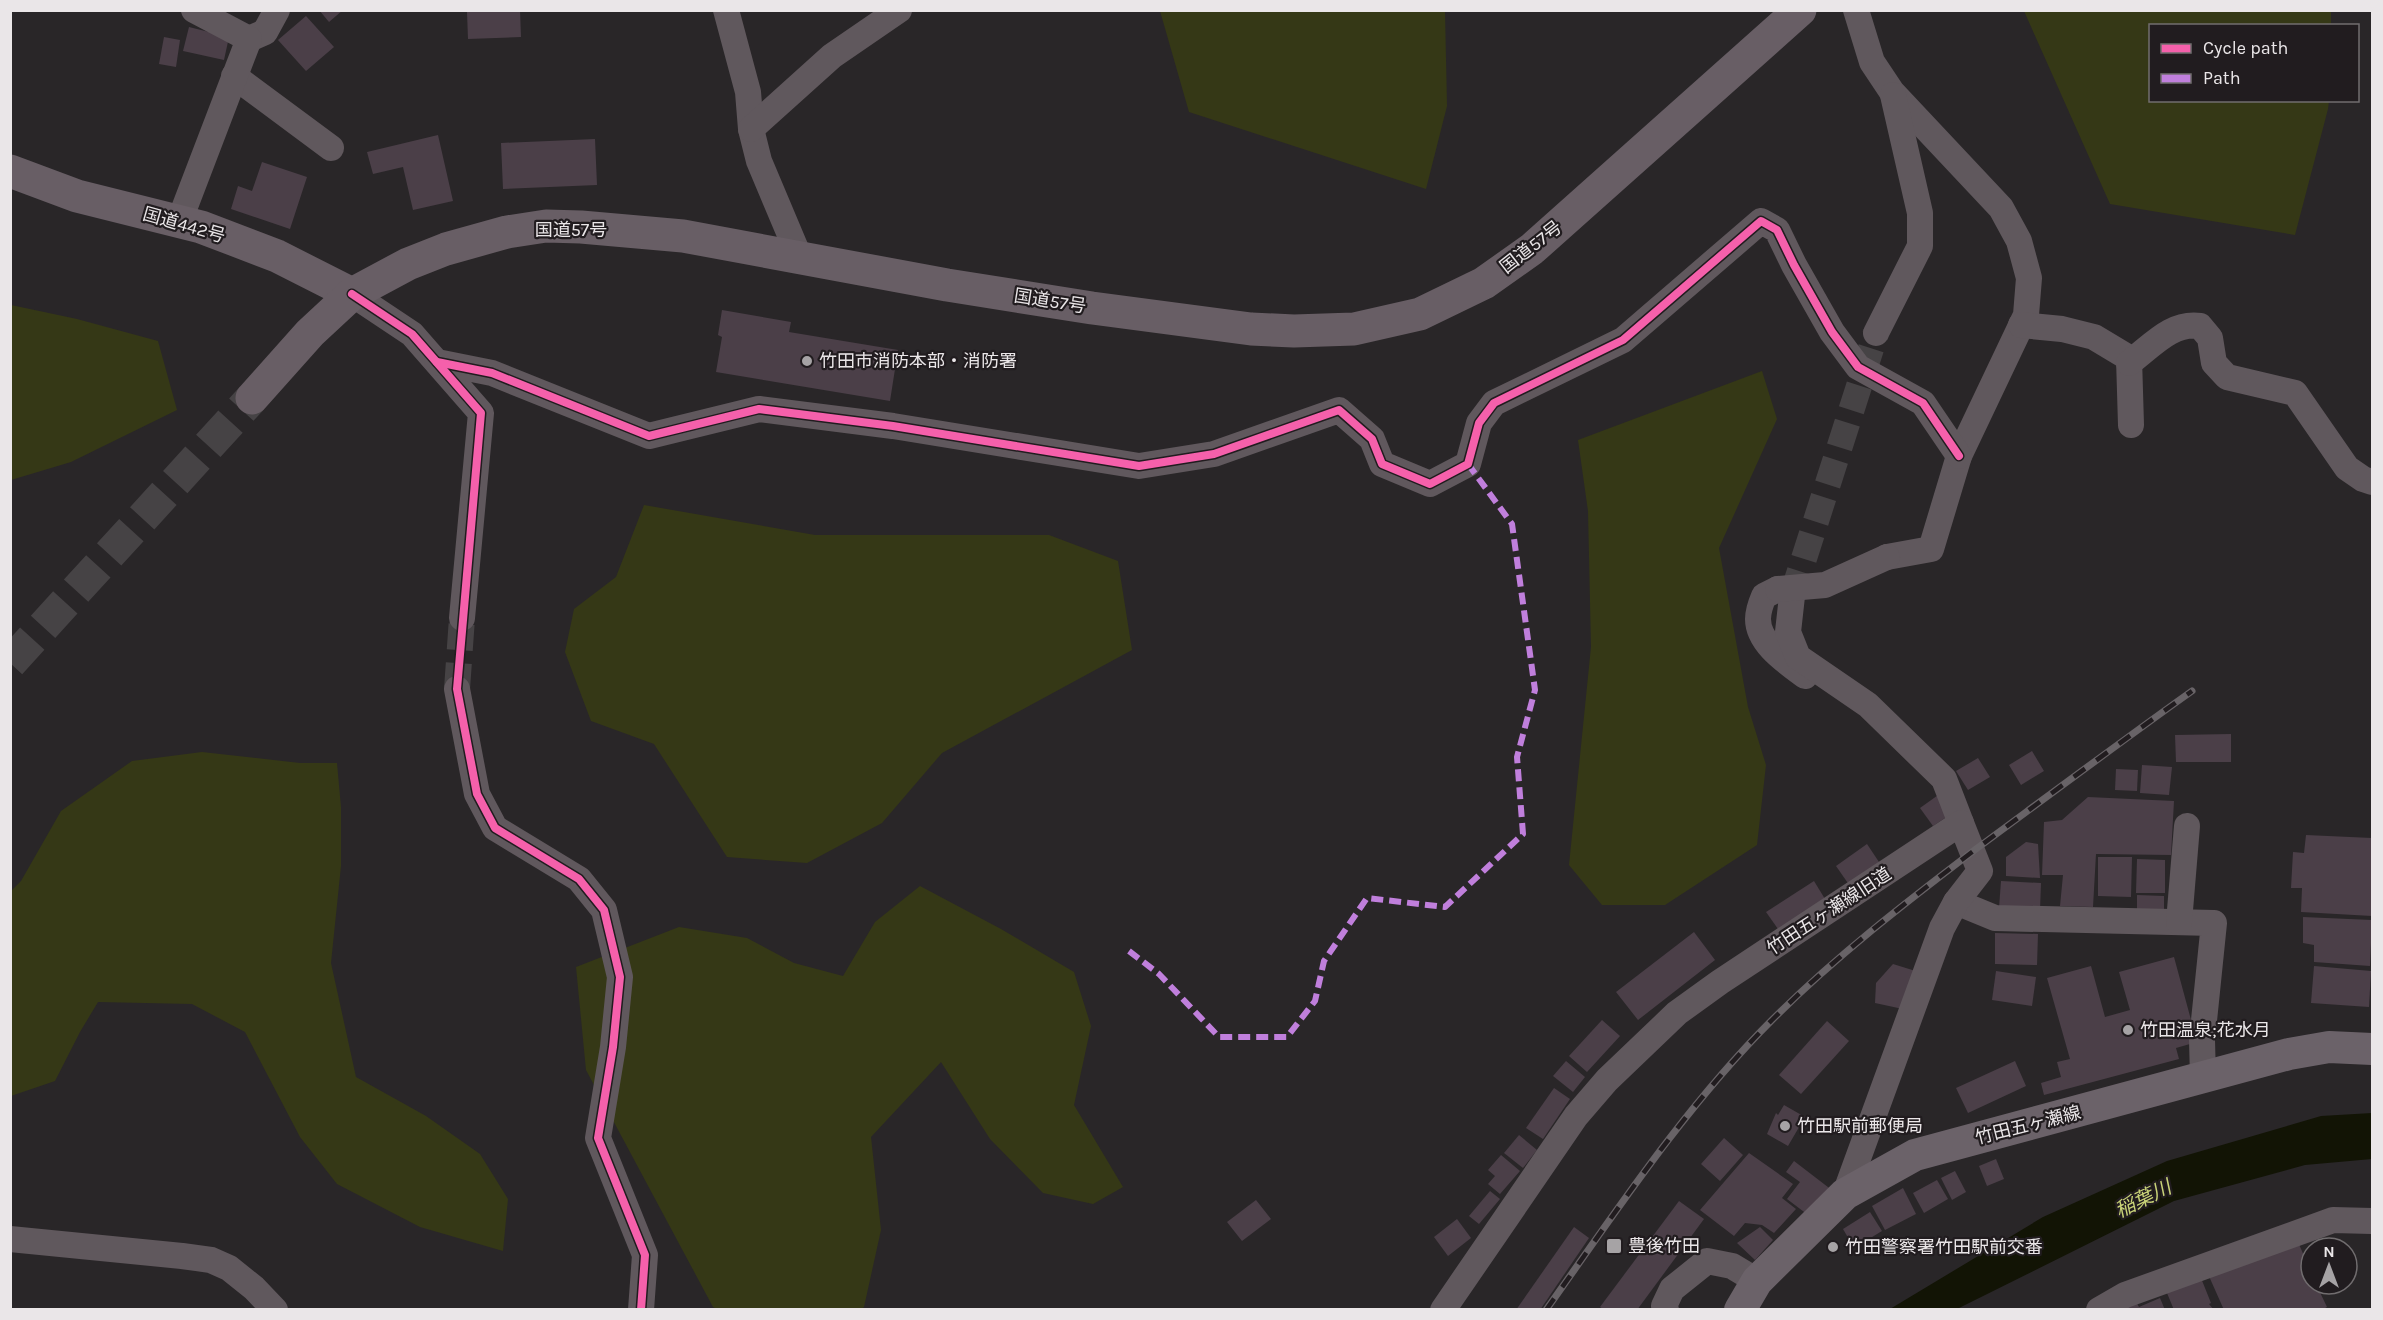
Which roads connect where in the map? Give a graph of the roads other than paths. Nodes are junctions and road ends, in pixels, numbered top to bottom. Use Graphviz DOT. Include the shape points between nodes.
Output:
graph roads {
  1 [pos="194,10"];
  2 [pos="277,10"];
  3 [pos="726,10"];
  4 [pos="898,10"];
  5 [pos="1800,10"];
  6 [pos="1856,10"];
  7 [pos="249,39"];
  8 [pos="234,76"];
  9 [pos="1892,92"];
  10 [pos="751,129"];
  11 [pos="331,148"];
  12 [pos="10,171"];
  13 [pos="179,222"];
  14 [pos="799,256"];
  15 [pos="352,294"];
  16 [pos="2021,326"];
  17 [pos="1876,333"];
  18 [pos="437,362"];
  19 [pos="2129,363"];
  20 [pos="252,398"];
  21 [pos="2131,425"];
  22 [pos="1959,456"];
  23 [pos="2373,482"];
  24 [pos="462,618"];
  25 [pos="457,689"];
  26 [pos="1961,823"];
  27 [pos="2187,826"];
  28 [pos="1956,902"];
  29 [pos="2179,922"];
  30 [pos="2373,1049"];
  31 [pos="2203,1078"];
  32 [pos="1845,1194"];
  33 [pos="2373,1221"];
  34 [pos="10,1239"];
  35 [pos="1757,1281"];
  36 [pos="275,1310"];
  37 [pos="641,1310"];
  38 [pos="1443,1310"];
  39 [pos="1666,1310"];
  40 [pos="1740,1310"];
  41 [pos="2099,1310"];
  1 -- 7 [label="street"];
  2 -- 7 [label="street" via="265,32"];
  3 -- 10 [label="street" via="748,92"];
  4 -- 10 [label="street" via="832,56"];
  5 -- 14 [label="highway, 国道57号" via="1532,249 1484,283 1440,305 1395,320 1354,329 1251,328 947,285"];
  6 -- 9 [label="street" via="1872,62"];
  7 -- 8 [label="street"];
  8 -- 11 [label="street"];
  8 -- 13 [label="street"];
  9 -- 16 [label="street" via="2006,216 2019,241 2029,278 2026,315"];
  9 -- 17 [label="street" via="1920,213 1920,246"];
  10 -- 14 [label="street" via="759,161"];
  12 -- 13 [label="highway, 国道442号" via="77,196"];
  13 -- 15 [label="highway, 国道442号" via="277,256"];
  14 -- 15 [label="highway, 国道57号" via="682,236 546,226 446,249"];
  15 -- 18 [label="street" via="412,334"];
  15 -- 20 [label="highway, 国道57号" via="310,333"];
  16 -- 19 [label="street" via="2062,329 2094,337 2129,358"];
  16 -- 22 [label="street"];
  18 -- 22 [label="street" via="492,373 649,436 759,409 893,426 1139,466 1214,454 1339,410 1372,439 1382,464 1430,484 1468,464 1479,423 1494,403 1623,340 1761,221 1777,230 1832,332 1858,367 1923,403"];
  18 -- 24 [label="street" via="481,413"];
  19 -- 21 [label="street"];
  19 -- 23 [label="street" via="2175,328 2187,324 2200,326 2210,338 2214,363 2227,377 2295,393 2347,468"];
  22 -- 26 [label="street, bridge" via="1931,549 1887,557 1825,585 1764,596 1758,620 1778,655 1817,686 1827,677 1868,705 1944,779"];
  25 -- 37 [label="street" via="477,794 495,828 579,879 604,910 620,977 598,1138 645,1255"];
  26 -- 28 [label="street" via="1980,871"];
  26 -- 38 [label="street, 竹田五ヶ瀬線旧道" via="1677,1013 1607,1080 1576,1116"];
  27 -- 29 [label="street"];
  28 -- 29 [label="street" via="1995,918"];
  28 -- 32 [label="street" via="1942,928"];
  29 -- 31 [label="street" via="2214,923 2202,1040"];
  30 -- 31 [label="main road, 竹田五ヶ瀬線" via="2329,1047"];
  31 -- 32 [label="main road, 竹田五ヶ瀬線" via="1915,1155"];
  32 -- 35 [label="main road, 竹田五ヶ瀬線"];
  33 -- 41 [label="street" via="2333,1221 2125,1295"];
  34 -- 36 [label="street" via="211,1260 229,1268"];
  35 -- 39 [label="street" via="1732,1266 1707,1261 1672,1289 1664,1306"];
  35 -- 40 [label="main road, 竹田五ヶ瀬線"];
}
